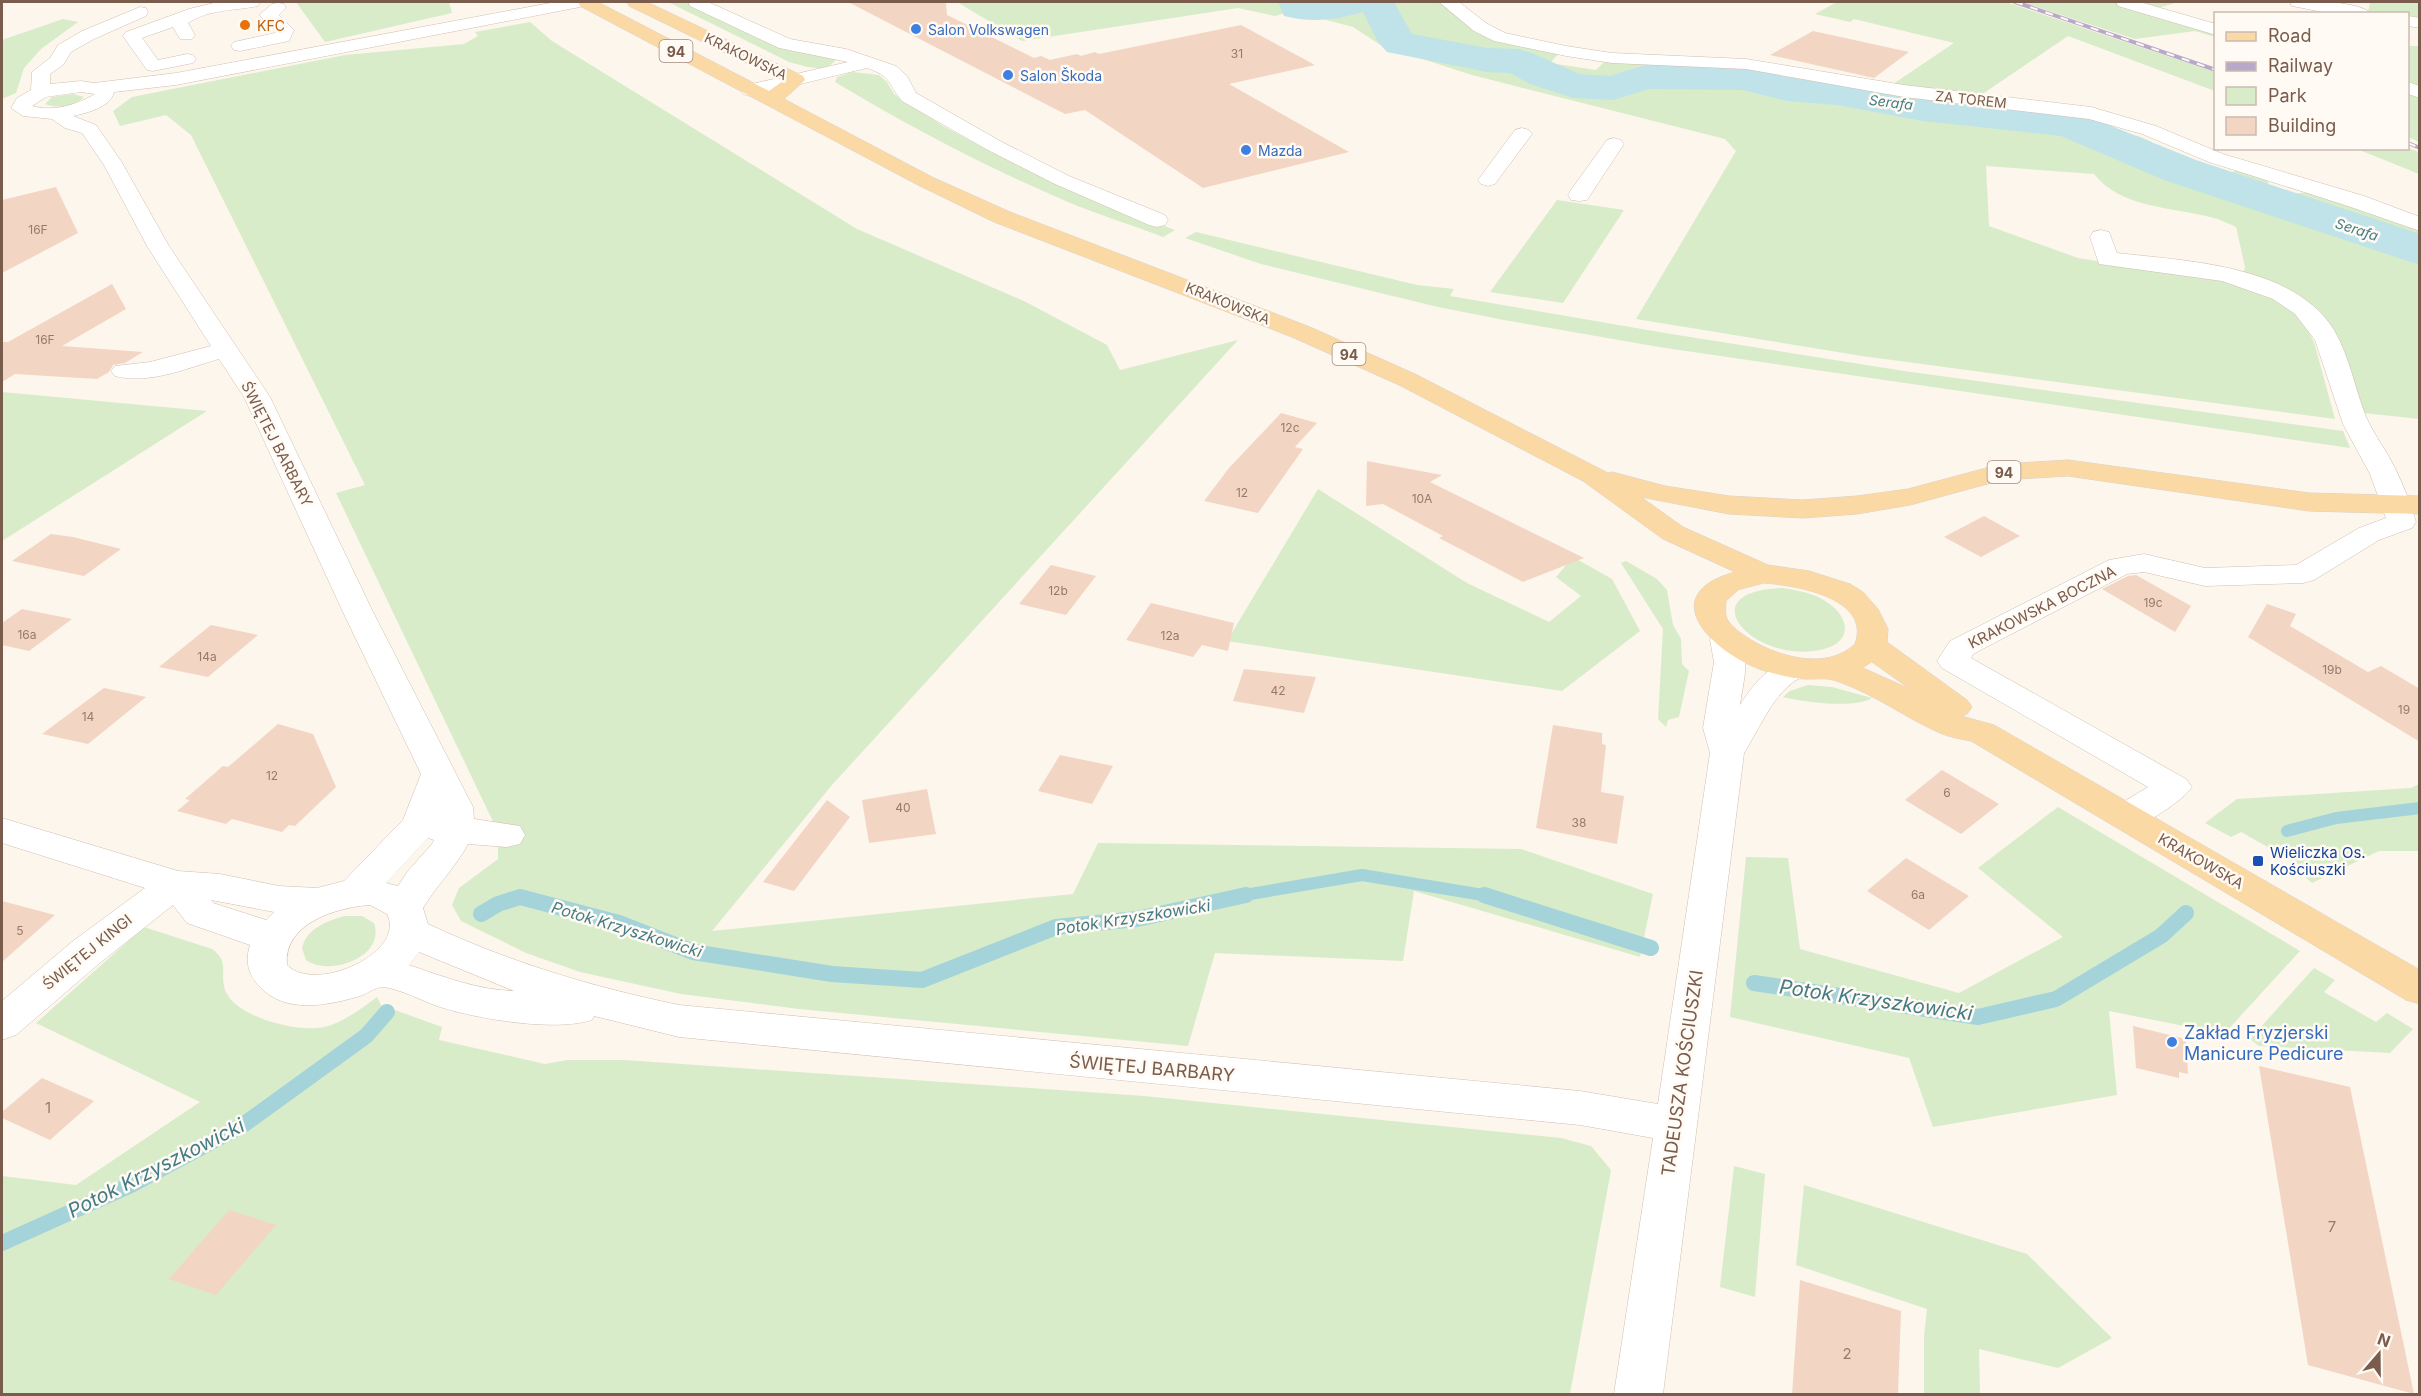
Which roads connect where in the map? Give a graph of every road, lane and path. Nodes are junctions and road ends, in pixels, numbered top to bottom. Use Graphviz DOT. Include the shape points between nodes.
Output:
graph roads {
  1 [pos="252,2"];
  2 [pos="579,2"];
  3 [pos="586,2"];
  4 [pos="635,2"];
  5 [pos="696,2"];
  6 [pos="1447,2"];
  7 [pos="2124,2"];
  8 [pos="2298,2"];
  9 [pos="276,5"];
  10 [pos="118,6"];
  11 [pos="189,10"];
  12 [pos="140,12"];
  13 [pos="2353,12"];
  14 [pos="2214,29"];
  15 [pos="88,34"];
  16 [pos="302,38"];
  17 [pos="314,54"];
  18 [pos="57,61"];
  19 [pos="868,62"];
  20 [pos="796,80"];
  21 [pos="92,90"];
  22 [pos="750,90"];
  23 [pos="770,100"];
  24 [pos="29,102"];
  25 [pos="2,104"];
  26 [pos="85,107"];
  27 [pos="2,113"];
  28 [pos="55,113"];
  29 [pos="89,129"];
  30 [pos="1521,134"];
  31 [pos="1614,144"];
  32 [pos="1488,180"];
  33 [pos="1579,195"];
  34 [pos="1157,220"];
  35 [pos="2420,225"];
  36 [pos="2101,237"];
  37 [pos="227,348"];
  38 [pos="124,372"];
  39 [pos="1593,475"];
  40 [pos="2409,506"];
  41 [pos="1673,533"];
  42 [pos="1763,574"];
  43 [pos="1719,588"];
  44 [pos="1726,640"];
  45 [pos="1870,645"];
  46 [pos="1831,667"];
  47 [pos="1799,668"];
  48 [pos="1982,733"];
  49 [pos="1727,753"];
  50 [pos="439,774"];
  51 [pos="2126,817"];
  52 [pos="419,826"];
  53 [pos="2,830"];
  54 [pos="457,830"];
  55 [pos="507,835"];
  56 [pos="177,885"];
  57 [pos="355,893"];
  58 [pos="318,902"];
  59 [pos="407,919"];
  60 [pos="272,939"];
  61 [pos="378,970"];
  62 [pos="2420,989"];
  63 [pos="629,1010"];
  64 [pos="2,1024"];
  65 [pos="1675,1124"];
  66 [pos="1639,1395"];
  1 -- 11 [label="street"];
  2 -- 17 [label="street"];
  3 -- 22 [label="main road, KRAKOWSKA / 94"];
  4 -- 20 [label="main road, KRAKOWSKA / 94"];
  5 -- 19 [label="street" via="785,44"];
  6 -- 35 [label="street, ZA TOREM" via="1500,37 1566,51 1612,58 1746,64 1904,91 2091,113"];
  7 -- 14 [label="street"];
  8 -- 13 [label="street"];
  9 -- 16 [label="street" via="298,28"];
  9 -- 16 [label="street" via="268,15 285,30 283,37 224,50"];
  10 -- 12 [label="street"];
  10 -- 15 [label="street" via="91,27"];
  11 -- 12 [label="street"];
  12 -- 15 [label="street"];
  15 -- 18 [label="street" via="64,50"];
  16 -- 17 [label="street"];
  17 -- 21 [label="street"];
  18 -- 21 [label="street" via="66,68 70,82"];
  18 -- 24 [label="street" via="40,72 40,91"];
  19 -- 20 [label="street"];
  19 -- 34 [label="street" via="890,70 909,96 993,146"];
  20 -- 22 [label="street"];
  20 -- 23 [label="main road, KRAKOWSKA"];
  21 -- 24 [label="street"];
  21 -- 26 [label="street"];
  22 -- 23 [label="main road, KRAKOWSKA / 94"];
  23 -- 39 [label="main road, KRAKOWSKA / 94" via="1002,217 1291,328 1408,380"];
  24 -- 25 [label="street"];
  24 -- 27 [label="street"];
  24 -- 28 [label="street"];
  26 -- 28 [label="street"];
  26 -- 29 [label="street, ŚWIĘTEJ BARBARY" via="93,120"];
  28 -- 29 [label="street"];
  29 -- 37 [label="street, ŚWIĘTEJ BARBARY" via="182,284"];
  30 -- 32 [label="street"];
  31 -- 33 [label="street"];
  36 -- 40 [label="street" via="2107,258 2232,277 2255,283 2300,305 2323,332 2356,424"];
  37 -- 38 [label="street" via="151,370"];
  37 -- 50 [label="street, ŚWIĘTEJ BARBARY" via="257,397"];
  39 -- 40 [label="main road, 94" via="1690,499 1772,508 1857,505 1910,497 2001,472 2068,468 2309,502"];
  39 -- 41 [label="main road, KRAKOWSKA"];
  40 -- 51 [label="street, KRAKOWSKA BOCZNA" via="2402,522 2369,534 2303,574 2205,577 2144,563 2120,566 1961,648 1953,661 2174,787"];
  41 -- 42 [label="main road, KRAKOWSKA"];
  41 -- 43 [label="main road, KRAKOWSKA"];
  42 -- 43 [label="main road" via="1740,578"];
  42 -- 45 [label="main road" via="1814,581 1841,592 1869,618 1873,636"];
  43 -- 44 [label="main road" via="1709,612"];
  44 -- 47 [label="main road" via="1766,661"];
  44 -- 49 [label="street, TADEUSZA KOŚCIUSZKI" via="1730,662 1720,728"];
  45 -- 46 [label="main road" via="1856,659"];
  45 -- 48 [label="main road, KRAKOWSKA" via="1970,718"];
  46 -- 47 [label="main road"];
  46 -- 48 [label="main road, KRAKOWSKA" via="1870,682 1953,726"];
  47 -- 49 [label="street, TADEUSZA KOŚCIUSZKI" via="1781,675 1761,698"];
  48 -- 51 [label="main road, KRAKOWSKA"];
  49 -- 65 [label="street, TADEUSZA KOŚCIUSZKI"];
  50 -- 52 [label="street"];
  50 -- 54 [label="street, ŚWIĘTEJ BARBARY" via="455,807"];
  51 -- 62 [label="main road, KRAKOWSKA"];
  52 -- 54 [label="street"];
  52 -- 57 [label="street"];
  53 -- 56 [label="street"];
  54 -- 55 [label="street"];
  54 -- 59 [label="street" via="446,852 422,880"];
  56 -- 58 [label="street" via="220,887 279,900"];
  56 -- 60 [label="street" via="200,913"];
  56 -- 64 [label="street, ŚWIĘTEJ KINGI" via="134,914"];
  57 -- 58 [label="street"];
  57 -- 59 [label="street" via="384,895"];
  58 -- 60 [label="street" via="297,914"];
  59 -- 61 [label="street" via="397,954"];
  59 -- 63 [label="street, ŚWIĘTEJ BARBARY" via="513,977"];
  60 -- 61 [label="street" via="266,953 267,966 273,977 299,990 339,987"];
  61 -- 63 [label="street, ŚWIĘTEJ BARBARY" via="454,996 498,1006"];
  63 -- 65 [label="street, ŚWIĘTEJ BARBARY" via="679,1021 939,1048 1580,1108"];
  65 -- 66 [label="street, TADEUSZA KOŚCIUSZKI"];
}
